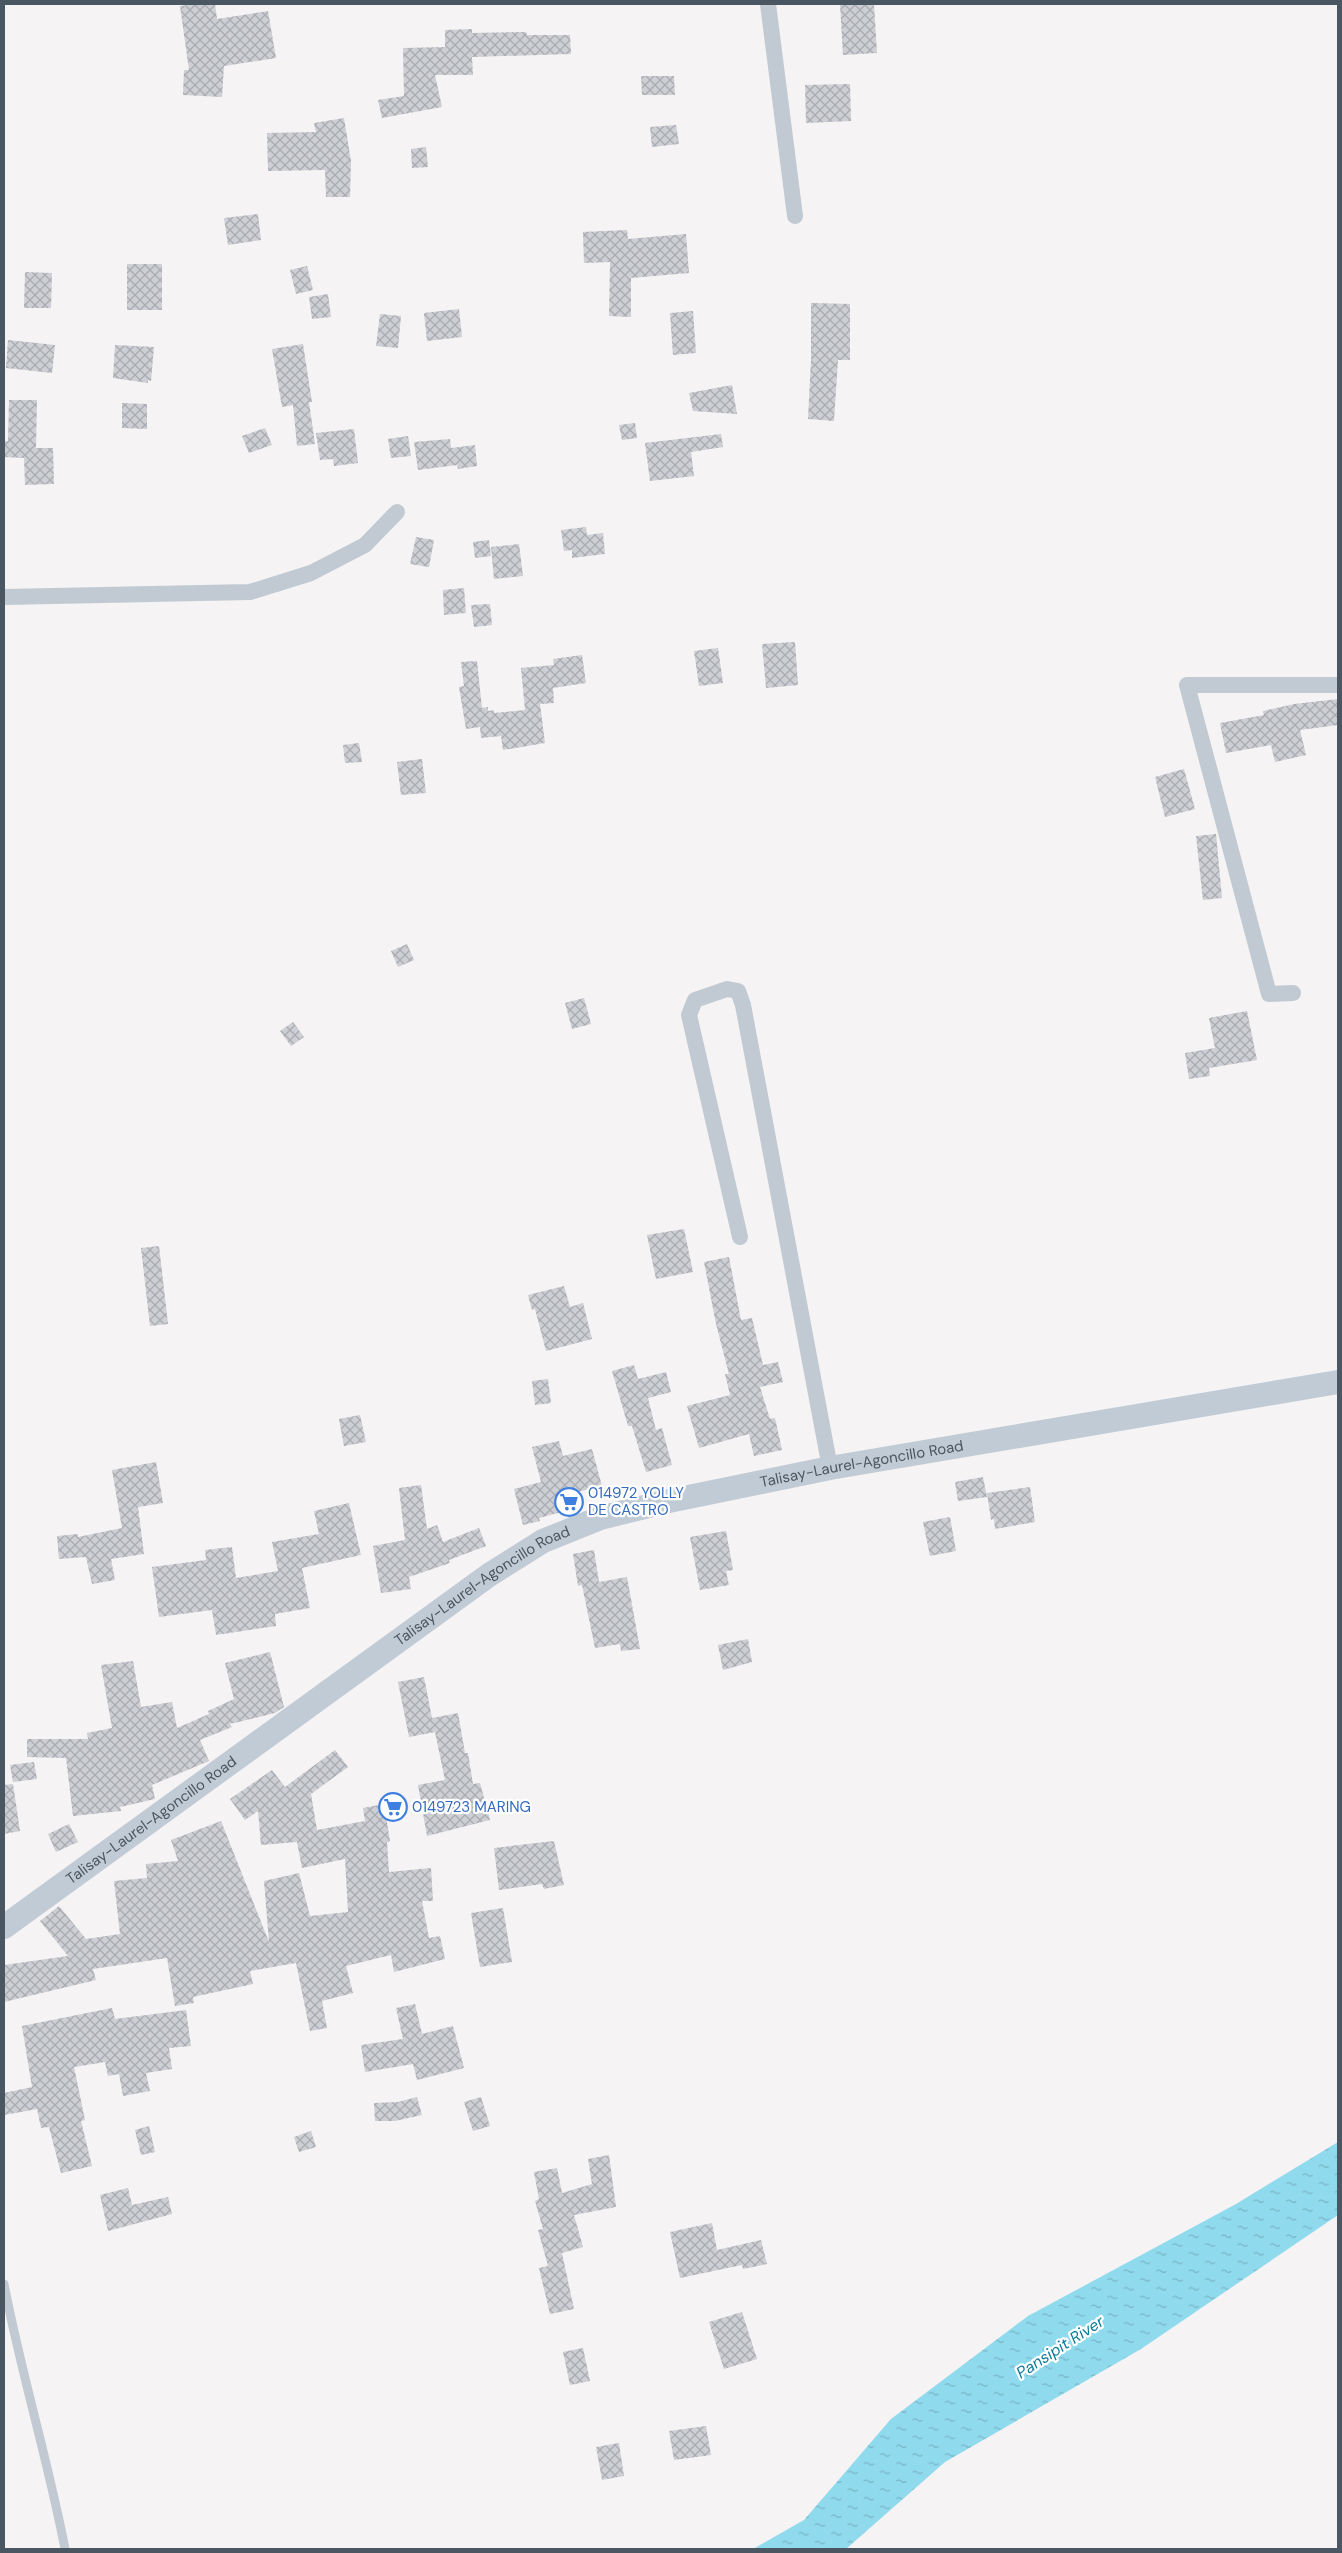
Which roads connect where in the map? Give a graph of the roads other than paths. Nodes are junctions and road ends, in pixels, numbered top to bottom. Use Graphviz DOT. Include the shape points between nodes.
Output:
graph roads {
  1 [pos="768,4"];
  2 [pos="796,216"];
  3 [pos="397,512"];
  4 [pos="4,597"];
  5 [pos="1338,685"];
  6 [pos="1293,993"];
  7 [pos="740,1236"];
  8 [pos="1338,1382"];
  9 [pos="830,1468"];
  10 [pos="4,1928"];
  11 [pos="4,2284"];
  12 [pos="65,2549"];
  1 -- 2 [label="street"];
  3 -- 4 [label="street" via="364,545 311,572 250,592"];
  5 -- 6 [label="street" via="1187,685 1269,994"];
  7 -- 9 [label="street" via="689,1015 695,1000 726,989 738,991 743,1005"];
  8 -- 9 [label="main road, Talisay-Laurel-Agoncillo Road"];
  9 -- 10 [label="main road, Talisay-Laurel-Agoncillo Road" via="609,1516 543,1541 488,1575"];
  11 -- 12 [label="lane"];
}
